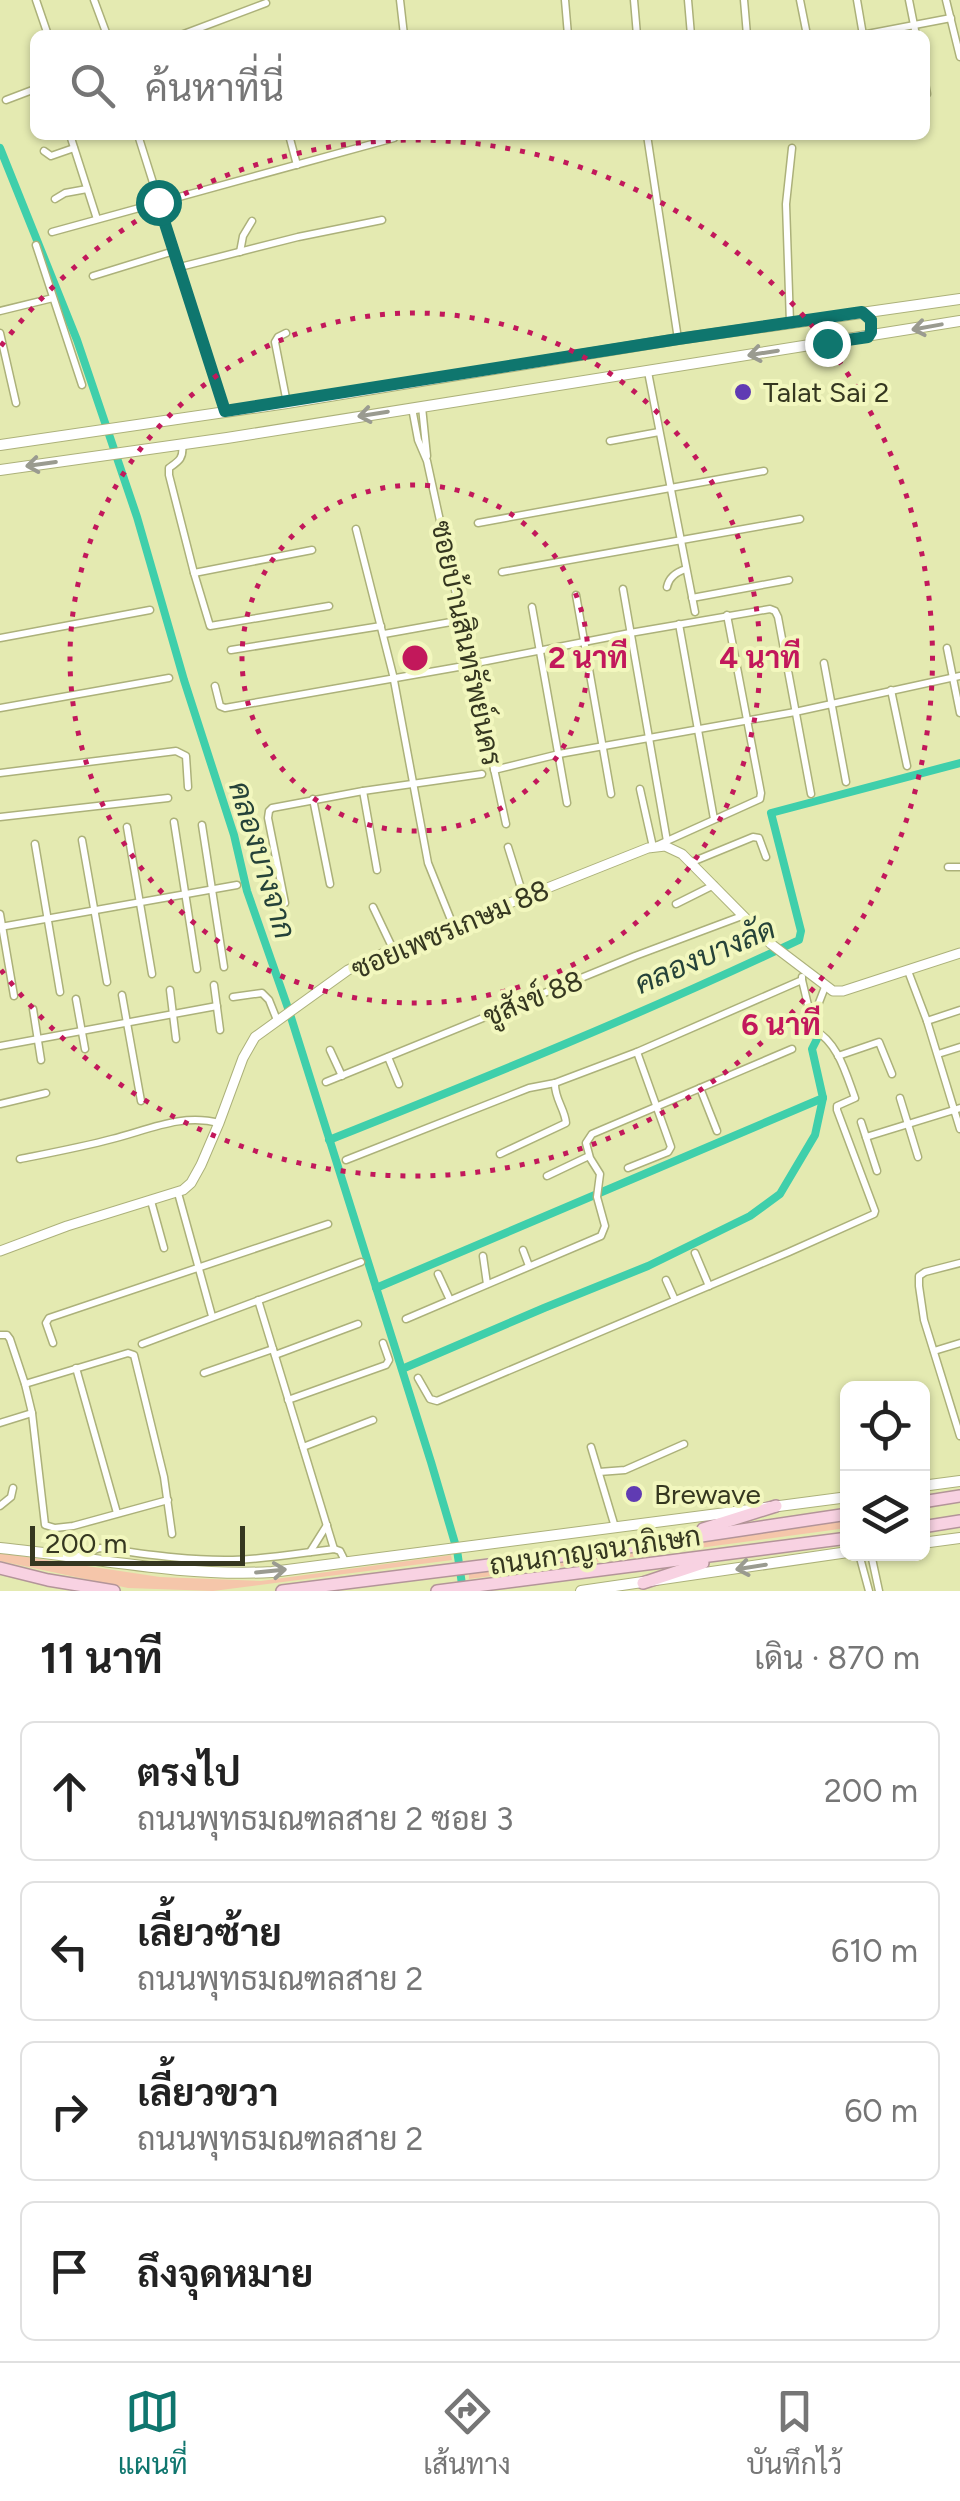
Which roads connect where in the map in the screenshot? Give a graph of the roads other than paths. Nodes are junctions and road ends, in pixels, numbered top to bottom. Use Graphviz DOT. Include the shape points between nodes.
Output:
graph roads {
  1 [pos="36,0"];
  2 [pos="94,0"];
  3 [pos="400,0"];
  4 [pos="566,0"];
  5 [pos="634,0"];
  6 [pos="688,0"];
  7 [pos="744,0"];
  8 [pos="800,0"];
  9 [pos="857,0"];
  10 [pos="909,0"];
  11 [pos="946,0"];
  12 [pos="266,4"];
  13 [pos="951,18"];
  14 [pos="914,25"];
  15 [pos="46,30"];
  16 [pos="104,30"];
  17 [pos="195,30"];
  18 [pos="403,30"];
  19 [pos="568,30"];
  20 [pos="637,30"];
  21 [pos="691,30"];
  22 [pos="747,30"];
  23 [pos="806,30"];
  24 [pos="862,30"];
  25 [pos="888,30"];
  26 [pos="915,30"];
  27 [pos="960,57"];
  28 [pos="30,91"];
  29 [pos="6,100"];
  30 [pos="72,140"];
  31 [pos="139,140"];
  32 [pos="290,140"];
  33 [pos="387,140"];
  34 [pos="648,140"];
  35 [pos="74,148"];
  36 [pos="792,148"];
  37 [pos="44,151"];
  38 [pos="297,166"];
  39 [pos="87,189"];
  40 [pos="55,199"];
  41 [pos="158,202"];
  42 [pos="97,219"];
  43 [pos="382,220"];
  44 [pos="252,221"];
  45 [pos="52,232"];
  46 [pos="36,245"];
  47 [pos="174,252"];
  48 [pos="240,252"];
  49 [pos="180,267"];
  50 [pos="92,276"];
  51 [pos="53,298"];
  52 [pos="960,299"];
  53 [pos="894,309"];
  54 [pos="0,311"];
  55 [pos="862,312"];
  56 [pos="960,321"];
  57 [pos="790,323"];
  58 [pos="894,332"];
  59 [pos="0,333"];
  60 [pos="286,333"];
  61 [pos="868,337"];
  62 [pos="678,339"];
  63 [pos="648,372"];
  64 [pos="82,386"];
  65 [pos="287,402"];
  66 [pos="16,403"];
  67 [pos="417,408"];
  68 [pos="225,411"];
  69 [pos="659,432"];
  70 [pos="610,441"];
  71 [pos="182,444"];
  72 [pos="0,445"];
  73 [pos="0,470"];
  74 [pos="764,471"];
  75 [pos="670,488"];
  76 [pos="800,518"];
  77 [pos="478,523"];
  78 [pos="356,529"];
  79 [pos="680,540"];
  80 [pos="312,550"];
  81 [pos="686,569"];
  82 [pos="194,572"];
  83 [pos="502,572"];
  84 [pos="789,580"];
  85 [pos="667,587"];
  86 [pos="623,589"];
  87 [pos="576,595"];
  88 [pos="692,598"];
  89 [pos="329,606"];
  90 [pos="532,607"];
  91 [pos="150,610"];
  92 [pos="695,612"];
  93 [pos="727,615"];
  94 [pos="462,620"];
  95 [pos="678,624"];
  96 [pos="382,630"];
  97 [pos="630,632"];
  98 [pos="0,638"];
  99 [pos="586,641"];
  100 [pos="947,648"];
  101 [pos="231,650"];
  102 [pos="540,650"];
  103 [pos="824,663"];
  104 [pos="468,665"];
  105 [pos="956,676"];
  106 [pos="170,678"];
  107 [pos="393,679"];
  108 [pos="214,686"];
  109 [pos="891,690"];
  110 [pos="832,704"];
  111 [pos="0,708"];
  112 [pos="796,712"];
  113 [pos="960,713"];
  114 [pos="746,720"];
  115 [pos="698,729"];
  116 [pos="649,738"];
  117 [pos="604,746"];
  118 [pos="559,754"];
  119 [pos="906,766"];
  120 [pos="494,770"];
  121 [pos="0,773"];
  122 [pos="482,774"];
  123 [pos="846,782"];
  124 [pos="412,784"];
  125 [pos="188,786"];
  126 [pos="640,789"];
  127 [pos="362,790"];
  128 [pos="611,794"];
  129 [pos="811,794"];
  130 [pos="168,798"];
  131 [pos="313,799"];
  132 [pos="567,803"];
  133 [pos="0,817"];
  134 [pos="714,820"];
  135 [pos="174,822"];
  136 [pos="506,824"];
  137 [pos="202,825"];
  138 [pos="127,826"];
  139 [pos="82,840"];
  140 [pos="667,841"];
  141 [pos="35,844"];
  142 [pos="655,846"];
  143 [pos="508,847"];
  144 [pos="766,857"];
  145 [pos="692,862"];
  146 [pos="960,866"];
  147 [pos="948,867"];
  148 [pos="377,870"];
  149 [pos="330,884"];
  150 [pos="237,885"];
  151 [pos="714,885"];
  152 [pos="212,889"];
  153 [pos="185,893"];
  154 [pos="524,898"];
  155 [pos="140,901"];
  156 [pos="284,903"];
  157 [pos="676,904"];
  158 [pos="373,907"];
  159 [pos="94,909"];
  160 [pos="0,914"];
  161 [pos="742,916"];
  162 [pos="48,918"];
  163 [pos="453,926"];
  164 [pos="1,927"];
  165 [pos="393,950"];
  166 [pos="960,953"];
  167 [pos="224,966"];
  168 [pos="197,969"];
  169 [pos="908,971"];
  170 [pos="152,974"];
  171 [pos="802,975"];
  172 [pos="107,982"];
  173 [pos="214,985"];
  174 [pos="825,987"];
  175 [pos="170,990"];
  176 [pos="60,992"];
  177 [pos="14,996"];
  178 [pos="122,996"];
  179 [pos="233,997"];
  180 [pos="76,999"];
  181 [pos="217,1006"];
  182 [pos="32,1009"];
  183 [pos="960,1010"];
  184 [pos="173,1013"];
  185 [pos="280,1018"];
  186 [pos="812,1020"];
  187 [pos="927,1020"];
  188 [pos="126,1022"];
  189 [pos="82,1030"];
  190 [pos="220,1030"];
  191 [pos="37,1039"];
  192 [pos="176,1039"];
  193 [pos="0,1046"];
  194 [pos="960,1047"];
  195 [pos="85,1048"];
  196 [pos="792,1048"];
  197 [pos="330,1050"];
  198 [pos="638,1052"];
  199 [pos="938,1054"];
  200 [pos="838,1056"];
  201 [pos="388,1057"];
  202 [pos="41,1060"];
  203 [pos="892,1074"];
  204 [pos="342,1076"];
  205 [pos="326,1082"];
  206 [pos="555,1083"];
  207 [pos="399,1084"];
  208 [pos="700,1088"];
  209 [pos="46,1092"];
  210 [pos="900,1098"];
  211 [pos="141,1101"];
  212 [pos="0,1104"];
  213 [pos="658,1106"];
  214 [pos="957,1108"];
  215 [pos="861,1122"];
  216 [pos="220,1123"];
  217 [pos="908,1124"];
  218 [pos="960,1128"];
  219 [pos="717,1131"];
  220 [pos="866,1136"];
  221 [pos="500,1154"];
  222 [pos="590,1156"];
  223 [pos="918,1157"];
  224 [pos="20,1159"];
  225 [pos="346,1160"];
  226 [pos="628,1168"];
  227 [pos="877,1171"];
  228 [pos="547,1176"];
  229 [pos="178,1193"];
  230 [pos="150,1201"];
  231 [pos="328,1224"];
  232 [pos="164,1248"];
  233 [pos="523,1250"];
  234 [pos="0,1251"];
  235 [pos="695,1253"];
  236 [pos="484,1256"];
  237 [pos="361,1262"];
  238 [pos="960,1263"];
  239 [pos="198,1266"];
  240 [pos="529,1266"];
  241 [pos="438,1274"];
  242 [pos="666,1280"];
  243 [pos="487,1284"];
  244 [pos="708,1286"];
  245 [pos="258,1300"];
  246 [pos="450,1300"];
  247 [pos="675,1300"];
  248 [pos="212,1316"];
  249 [pos="406,1319"];
  250 [pos="358,1324"];
  251 [pos="0,1335"];
  252 [pos="383,1343"];
  253 [pos="52,1344"];
  254 [pos="142,1344"];
  255 [pos="960,1344"];
  256 [pos="934,1351"];
  257 [pos="274,1352"];
  258 [pos="76,1368"];
  259 [pos="204,1373"];
  260 [pos="418,1378"];
  261 [pos="25,1384"];
  262 [pos="288,1400"];
  263 [pos="32,1413"];
  264 [pos="373,1420"];
  265 [pos="0,1423"];
  266 [pos="960,1436"];
  267 [pos="684,1444"];
  268 [pos="302,1446"];
  269 [pos="591,1448"];
  270 [pos="599,1472"];
  271 [pos="960,1480"];
  272 [pos="930,1485"];
  273 [pos="13,1488"];
  274 [pos="960,1496"];
  275 [pos="840,1498"];
  276 [pos="168,1500"];
  277 [pos="930,1501"];
  278 [pos="0,1506"];
  279 [pos="776,1506"];
  280 [pos="117,1513"];
  281 [pos="840,1515"];
  282 [pos="960,1521"];
  283 [pos="328,1524"];
  284 [pos="615,1527"];
  285 [pos="930,1527"];
  286 [pos="930,1528"];
  287 [pos="960,1530"];
  288 [pos="172,1534"];
  289 [pos="960,1538"];
  290 [pos="840,1539"];
  291 [pos="670,1540"];
  292 [pos="930,1541"];
  293 [pos="0,1548"];
  294 [pos="334,1549"];
  295 [pos="310,1552"];
  296 [pos="136,1553"];
  297 [pos="840,1553"];
  298 [pos="726,1556"];
  299 [pos="82,1558"];
  300 [pos="344,1561"];
  301 [pos="861,1561"];
  302 [pos="873,1561"];
  303 [pos="136,1566"];
  304 [pos="0,1568"];
  305 [pos="643,1583"];
  306 [pos="114,1591"];
  307 [pos="282,1591"];
  308 [pos="437,1591"];
  309 [pos="581,1591"];
  310 [pos="869,1591"];
  311 [pos="879,1591"];
  1 -- 15 [label="street"];
  2 -- 16 [label="street"];
  3 -- 18 [label="street"];
  4 -- 19 [label="street"];
  5 -- 20 [label="street"];
  6 -- 21 [label="street"];
  7 -- 22 [label="street"];
  8 -- 23 [label="street"];
  9 -- 24 [label="street"];
  10 -- 14 [label="street"];
  11 -- 13 [label="street"];
  12 -- 17 [label="street"];
  13 -- 14 [label="street"];
  13 -- 27 [label="street"];
  14 -- 25 [label="street"];
  14 -- 26 [label="street"];
  28 -- 29 [label="street"];
  30 -- 35 [label="street"];
  31 -- 41 [label="street"];
  32 -- 38 [label="street"];
  33 -- 38 [label="street"];
  34 -- 62 [label="street"];
  35 -- 37 [label="street" via="51,156"];
  35 -- 39 [label="street"];
  36 -- 57 [label="street" via="786,204"];
  38 -- 41 [label="street"];
  39 -- 40 [label="street"];
  39 -- 42 [label="street"];
  41 -- 42 [label="street"];
  41 -- 47 [label="street"];
  42 -- 45 [label="street"];
  43 -- 48 [label="street"];
  44 -- 48 [label="street"];
  46 -- 51 [label="street"];
  47 -- 49 [label="street"];
  47 -- 50 [label="street"];
  48 -- 49 [label="street"];
  49 -- 68 [label="street"];
  51 -- 54 [label="street"];
  51 -- 64 [label="street"];
  52 -- 53 [label="main road"];
  53 -- 55 [label="main road"];
  53 -- 58 [label="main road" via="884,324"];
  55 -- 57 [label="main road"];
  55 -- 61 [label="main road" via="872,322"];
  56 -- 58 [label="main road, one-way"];
  57 -- 62 [label="main road"];
  58 -- 61 [label="main road"];
  59 -- 66 [label="street"];
  60 -- 65 [label="street" via="275,342"];
  61 -- 63 [label="main road, one-way"];
  62 -- 65 [label="main road"];
  63 -- 67 [label="main road"];
  63 -- 69 [label="street"];
  65 -- 68 [label="main road"];
  67 -- 71 [label="main road, one-way"];
  67 -- 94 [label="street, ซอยบ้านสินทรัพย์นคร"];
  68 -- 72 [label="main road"];
  69 -- 70 [label="street"];
  69 -- 75 [label="street"];
  71 -- 73 [label="main road, one-way"];
  71 -- 82 [label="street" via="170,475"];
  74 -- 75 [label="street"];
  75 -- 77 [label="street"];
  75 -- 79 [label="street"];
  76 -- 79 [label="street"];
  78 -- 96 [label="street"];
  79 -- 81 [label="street"];
  79 -- 83 [label="street"];
  80 -- 82 [label="street"];
  81 -- 85 [label="street"];
  81 -- 88 [label="street"];
  82 -- 89 [label="street" via="210,626"];
  84 -- 88 [label="street"];
  86 -- 97 [label="street"];
  87 -- 99 [label="street"];
  88 -- 92 [label="street"];
  90 -- 102 [label="street"];
  91 -- 98 [label="street"];
  93 -- 95 [label="street"];
  93 -- 112 [label="street" via="775,611"];
  93 -- 114 [label="street"];
  94 -- 96 [label="street"];
  94 -- 104 [label="street, ซอยบ้านสินทรัพย์นคร"];
  95 -- 97 [label="street"];
  95 -- 115 [label="street"];
  96 -- 101 [label="street"];
  96 -- 107 [label="street"];
  97 -- 99 [label="street"];
  97 -- 116 [label="street"];
  99 -- 102 [label="street"];
  99 -- 117 [label="street"];
  100 -- 105 [label="street"];
  102 -- 104 [label="street"];
  102 -- 118 [label="street"];
  103 -- 110 [label="street"];
  104 -- 107 [label="street"];
  104 -- 120 [label="street, ซอยบ้านสินทรัพย์นคร"];
  105 -- 109 [label="street"];
  105 -- 113 [label="street"];
  106 -- 111 [label="street"];
  107 -- 108 [label="street" via="225,708"];
  107 -- 124 [label="street"];
  109 -- 110 [label="street"];
  109 -- 119 [label="street"];
  110 -- 112 [label="street"];
  110 -- 123 [label="street"];
  112 -- 114 [label="street"];
  112 -- 129 [label="street"];
  114 -- 115 [label="street"];
  114 -- 134 [label="street" via="760,799"];
  115 -- 116 [label="street"];
  115 -- 134 [label="street"];
  116 -- 117 [label="street"];
  116 -- 140 [label="street"];
  117 -- 118 [label="street"];
  117 -- 128 [label="street"];
  118 -- 120 [label="street"];
  118 -- 132 [label="street"];
  120 -- 136 [label="street, ซอยบ้านสินทรัพย์นคร"];
  121 -- 125 [label="street" via="176,751 186,756"];
  122 -- 124 [label="street"];
  124 -- 127 [label="street"];
  124 -- 163 [label="street" via="428,863"];
  126 -- 142 [label="street"];
  127 -- 131 [label="street"];
  127 -- 148 [label="street"];
  130 -- 133 [label="street"];
  131 -- 149 [label="street"];
  131 -- 156 [label="street" via="268,811"];
  134 -- 140 [label="street"];
  135 -- 153 [label="street"];
  137 -- 152 [label="street"];
  138 -- 155 [label="street"];
  139 -- 159 [label="street"];
  140 -- 142 [label="street"];
  141 -- 162 [label="street"];
  142 -- 145 [label="street" via="673,848"];
  142 -- 154 [label="street, ซอยเพชรเกษม 88"];
  143 -- 154 [label="street"];
  144 -- 145 [label="street" via="754,836"];
  145 -- 151 [label="street"];
  146 -- 147 [label="street"];
  150 -- 152 [label="street"];
  151 -- 157 [label="street"];
  151 -- 161 [label="street"];
  152 -- 153 [label="street"];
  152 -- 167 [label="street"];
  153 -- 155 [label="street"];
  153 -- 168 [label="street"];
  154 -- 163 [label="street, ซอยเพชรเกษม 88"];
  155 -- 159 [label="street"];
  155 -- 170 [label="street"];
  158 -- 165 [label="street"];
  159 -- 162 [label="street"];
  159 -- 172 [label="street"];
  160 -- 164 [label="street"];
  161 -- 171 [label="street"];
  161 -- 201 [label="street, ชูสังข์ 88"];
  162 -- 164 [label="street"];
  162 -- 176 [label="street"];
  163 -- 165 [label="street, ซอยเพชรเกษม 88"];
  164 -- 177 [label="street"];
  165 -- 185 [label="street, ซอยเพชรเกษม 88" via="348,970"];
  166 -- 169 [label="street"];
  169 -- 174 [label="street" via="842,991"];
  169 -- 187 [label="street"];
  171 -- 174 [label="street"];
  171 -- 186 [label="street"];
  171 -- 198 [label="street"];
  173 -- 181 [label="street"];
  174 -- 186 [label="street"];
  175 -- 184 [label="street"];
  178 -- 188 [label="street"];
  179 -- 185 [label="street" via="262,993"];
  180 -- 189 [label="street"];
  181 -- 184 [label="street"];
  181 -- 190 [label="street"];
  182 -- 191 [label="street"];
  183 -- 187 [label="street"];
  184 -- 188 [label="street"];
  184 -- 192 [label="street"];
  185 -- 216 [label="street, ซอยเพชรเกษม 88" via="249,1045"];
  186 -- 200 [label="street"];
  187 -- 199 [label="street"];
  188 -- 189 [label="street"];
  188 -- 211 [label="street"];
  189 -- 191 [label="street"];
  189 -- 195 [label="street"];
  191 -- 193 [label="street"];
  191 -- 202 [label="street"];
  194 -- 199 [label="street"];
  196 -- 208 [label="street"];
  197 -- 204 [label="street"];
  198 -- 206 [label="street"];
  198 -- 213 [label="street"];
  199 -- 214 [label="street"];
  200 -- 203 [label="street" via="879,1042"];
  200 -- 244 [label="street" via="855,1098 837,1110 874,1214"];
  201 -- 204 [label="street, ชูสังข์ 88"];
  201 -- 207 [label="street"];
  204 -- 205 [label="street, ชูสังข์ 88"];
  206 -- 221 [label="street" via="566,1123"];
  206 -- 225 [label="street"];
  208 -- 213 [label="street"];
  208 -- 219 [label="street"];
  209 -- 212 [label="street"];
  210 -- 217 [label="street"];
  213 -- 222 [label="street" via="592,1134 586,1143"];
  213 -- 226 [label="street" via="670,1150"];
  214 -- 217 [label="street"];
  214 -- 218 [label="street"];
  215 -- 220 [label="street"];
  216 -- 224 [label="street" via="170,1122"];
  216 -- 229 [label="street, ซอยเพชรเกษม 88" via="191,1183"];
  217 -- 220 [label="street"];
  217 -- 223 [label="street"];
  220 -- 227 [label="street"];
  222 -- 228 [label="street"];
  222 -- 240 [label="street" via="600,1174 601,1236"];
  229 -- 230 [label="street"];
  229 -- 239 [label="street"];
  230 -- 232 [label="street"];
  230 -- 234 [label="street"];
  231 -- 239 [label="street"];
  233 -- 240 [label="street"];
  235 -- 244 [label="street"];
  236 -- 243 [label="street"];
  237 -- 245 [label="street"];
  238 -- 256 [label="street" via="919,1276"];
  239 -- 248 [label="street"];
  239 -- 253 [label="street" via="49,1318"];
  240 -- 243 [label="street"];
  241 -- 246 [label="street"];
  242 -- 247 [label="street"];
  243 -- 246 [label="street"];
  244 -- 247 [label="street"];
  245 -- 248 [label="street"];
  245 -- 257 [label="street"];
  246 -- 249 [label="street"];
  247 -- 260 [label="street" via="437,1401"];
  248 -- 254 [label="street"];
  250 -- 257 [label="street"];
  251 -- 261 [label="street" via="10,1339"];
  252 -- 262 [label="street" via="386,1365"];
  255 -- 256 [label="street"];
  256 -- 266 [label="street"];
  257 -- 259 [label="street"];
  257 -- 262 [label="street"];
  258 -- 261 [label="street"];
  258 -- 276 [label="street" via="134,1355"];
  258 -- 280 [label="street"];
  261 -- 263 [label="street"];
  262 -- 268 [label="street"];
  263 -- 265 [label="street"];
  263 -- 280 [label="street" via="45,1525 73,1526"];
  264 -- 268 [label="street"];
  267 -- 270 [label="street" via="625,1470"];
  268 -- 283 [label="street"];
  269 -- 270 [label="street"];
  270 -- 284 [label="street"];
  271 -- 272 [label="main road"];
  273 -- 278 [label="street"];
  274 -- 277 [label="highway"];
  275 -- 279 [label="main road"];
  276 -- 280 [label="street"];
  276 -- 288 [label="street"];
  279 -- 284 [label="main road"];
  279 -- 291 [label="highway"];
  281 -- 291 [label="highway, ถนนกาญจนาภิเษก"];
  282 -- 285 [label="highway"];
  283 -- 294 [label="street"];
  283 -- 295 [label="street"];
  284 -- 300 [label="main road"];
  286 -- 287 [label="highway"];
  289 -- 292 [label="main road"];
  290 -- 298 [label="highway, ถนนกาญจนาภิเษก"];
  291 -- 307 [label="highway, ถนนกาญจนาภิเษก"];
  293 -- 299 [label="main road"];
  294 -- 295 [label="street"];
  294 -- 300 [label="street"];
  295 -- 296 [label="street" via="228,1560"];
  296 -- 299 [label="street" via="100,1548"];
  296 -- 303 [label="street"];
  297 -- 305 [label="main road, one-way"];
  298 -- 305 [label="highway"];
  298 -- 308 [label="highway, ถนนกาญจนาภิเษก"];
  299 -- 303 [label="main road"];
  303 -- 300 [label="main road, one-way" via="243,1574"];
  301 -- 310 [label="street"];
  302 -- 311 [label="street"];
  304 -- 306 [label="highway"];
  305 -- 309 [label="main road"];
}
